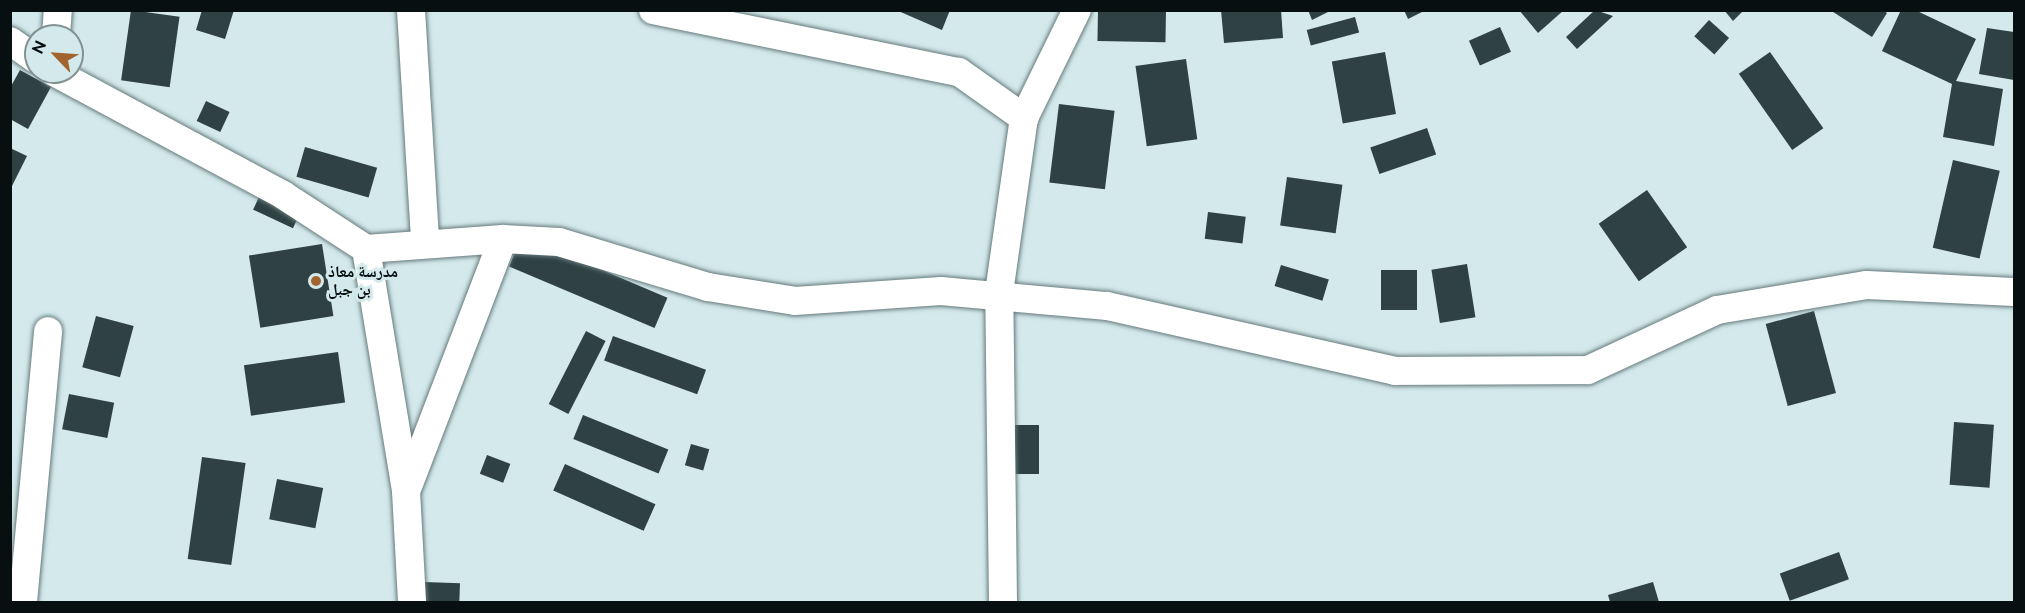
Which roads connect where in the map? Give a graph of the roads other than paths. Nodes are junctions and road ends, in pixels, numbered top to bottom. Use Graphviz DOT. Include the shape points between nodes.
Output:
graph roads {
  1 [pos="411,10"];
  2 [pos="653,10"];
  3 [pos="1077,10"];
  4 [pos="10,41"];
  5 [pos="24,51"];
  6 [pos="76,84"];
  7 [pos="1024,118"];
  8 [pos="504,238"];
  9 [pos="425,241"];
  10 [pos="366,249"];
  11 [pos="2014,292"];
  12 [pos="999,293"];
  13 [pos="48,331"];
  14 [pos="406,490"];
  15 [pos="23,603"];
  16 [pos="412,603"];
  17 [pos="1003,603"];
  1 -- 9 [label="street"];
  2 -- 7 [label="street" via="959,72"];
  3 -- 7 [label="street"];
  4 -- 5 [label="street"];
  6 -- 10 [label="street" via="283,195"];
  7 -- 12 [label="street"];
  8 -- 9 [label="street"];
  8 -- 12 [label="street" via="559,242 708,287 795,301 941,291"];
  8 -- 14 [label="street"];
  9 -- 10 [label="street"];
  10 -- 14 [label="street"];
  11 -- 12 [label="street" via="1867,285 1784,296 1717,310 1588,370 1516,371 1395,371 1107,306"];
  12 -- 17 [label="street"];
  13 -- 15 [label="street"];
  14 -- 16 [label="street"];
}
